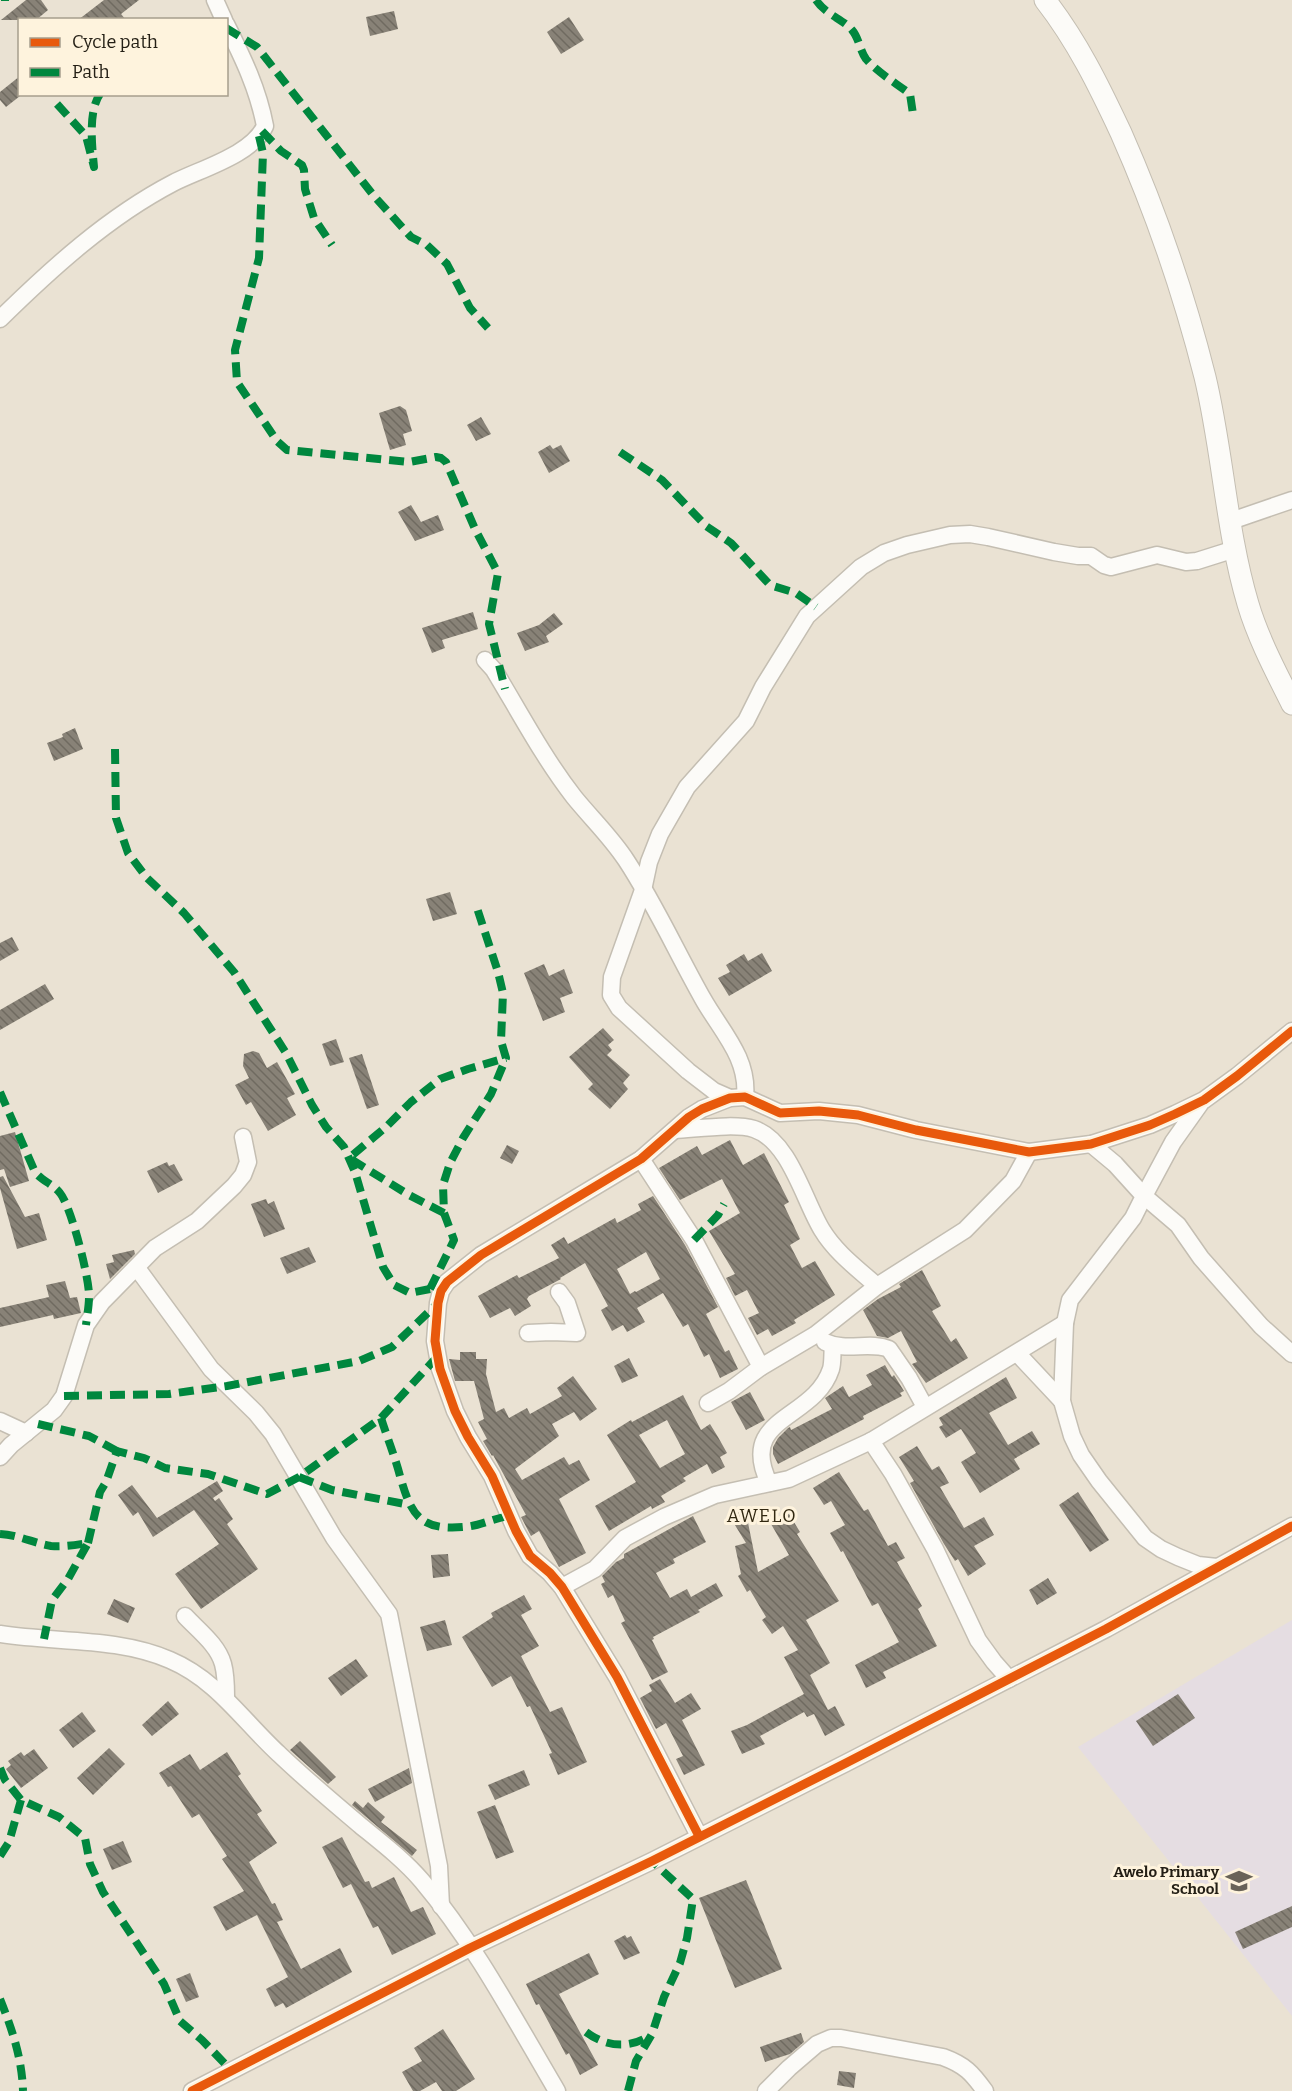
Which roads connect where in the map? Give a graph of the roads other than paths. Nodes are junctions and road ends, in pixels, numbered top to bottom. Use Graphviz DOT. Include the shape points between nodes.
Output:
graph roads {
  1 [pos="215,0"];
  2 [pos="1045,0"];
  3 [pos="223,18"];
  4 [pos="228,28"];
  5 [pos="0,319"];
  6 [pos="1292,500"];
  7 [pos="1231,521"];
  8 [pos="1235,549"];
  9 [pos="484,660"];
  10 [pos="1292,704"];
  11 [pos="644,890"];
  12 [pos="1292,1031"];
  13 [pos="738,1097"];
  14 [pos="1204,1100"];
  15 [pos="675,1130"];
  16 [pos="243,1137"];
  17 [pos="1091,1144"];
  18 [pos="1029,1152"];
  19 [pos="641,1159"];
  20 [pos="1144,1196"];
  21 [pos="137,1268"];
  22 [pos="878,1286"];
  23 [pos="559,1292"];
  24 [pos="1065,1323"];
  25 [pos="528,1333"];
  26 [pos="814,1335"];
  27 [pos="833,1346"];
  28 [pos="1017,1353"];
  29 [pos="1292,1354"];
  30 [pos="761,1367"];
  31 [pos="1062,1401"];
  32 [pos="708,1403"];
  33 [pos="926,1407"];
  34 [pos="0,1421"];
  35 [pos="26,1433"];
  36 [pos="871,1441"];
  37 [pos="0,1458"];
  38 [pos="769,1484"];
  39 [pos="1292,1526"];
  40 [pos="1217,1568"];
  41 [pos="562,1587"];
  42 [pos="185,1617"];
  43 [pos="0,1635"];
  44 [pos="1009,1679"];
  45 [pos="226,1697"];
  46 [pos="699,1836"];
  47 [pos="441,1906"];
  48 [pos="470,1948"];
  49 [pos="192,2091"];
  50 [pos="557,2091"];
  51 [pos="766,2091"];
  52 [pos="985,2091"];
  1 -- 3 [label="street"];
  2 -- 7 [label="main road" via="1093,73 1163,236 1205,378"];
  4 -- 5 [label="street" via="253,79 262,109 265,126 259,136 244,148 140,202 88,238"];
  6 -- 7 [label="street"];
  7 -- 8 [label="main road"];
  8 -- 10 [label="main road" via="1248,605"];
  8 -- 11 [label="street" via="1197,561 1157,555 1111,567 1091,556 970,534 907,545 873,559 807,616 746,721 687,787 656,843"];
  9 -- 11 [label="street" via="494,670 547,759 614,843"];
  11 -- 13 [label="street" via="702,998 740,1058 746,1078"];
  11 -- 13 [label="street" via="612,977 613,999 681,1066 714,1091"];
  12 -- 14 [label="street"];
  13 -- 15 [label="street" via="702,1109"];
  13 -- 18 [label="street" via="780,1113 833,1111"];
  14 -- 17 [label="street" via="1150,1125"];
  14 -- 20 [label="street" via="1173,1142"];
  15 -- 19 [label="street"];
  15 -- 22 [label="street" via="747,1127 764,1134 790,1164 823,1231 838,1252"];
  16 -- 21 [label="street" via="248,1157 239,1180 197,1221 155,1248"];
  17 -- 18 [label="street"];
  17 -- 20 [label="street"];
  18 -- 22 [label="street" via="1013,1181 974,1223"];
  19 -- 30 [label="street" via="694,1240"];
  19 -- 41 [label="street" via="481,1255 447,1282 438,1303 437,1357 455,1411 492,1476 530,1556"];
  20 -- 24 [label="street" via="1128,1224 1070,1300"];
  20 -- 29 [label="street" via="1178,1225 1201,1258 1261,1326"];
  21 -- 35 [label="street" via="94,1311 64,1396 54,1410"];
  21 -- 47 [label="street" via="211,1369 269,1428 334,1538 389,1614 439,1866"];
  22 -- 26 [label="street"];
  23 -- 25 [label="street" via="577,1333"];
  24 -- 28 [label="street"];
  24 -- 31 [label="street"];
  26 -- 27 [label="street"];
  26 -- 30 [label="street"];
  27 -- 33 [label="street" via="889,1349"];
  27 -- 38 [label="street" via="831,1368 822,1384 796,1411 772,1427 764,1439 759,1450"];
  28 -- 31 [label="street"];
  28 -- 33 [label="street"];
  30 -- 32 [label="street"];
  31 -- 40 [label="street" via="1081,1455 1145,1538 1179,1557"];
  33 -- 36 [label="street"];
  34 -- 35 [label="street"];
  35 -- 37 [label="street"];
  36 -- 38 [label="street" via="807,1472"];
  36 -- 44 [label="street" via="935,1549 978,1640"];
  38 -- 41 [label="street" via="715,1495 656,1521 625,1538 595,1569"];
  39 -- 40 [label="street"];
  40 -- 44 [label="street"];
  41 -- 46 [label="street" via="617,1677"];
  42 -- 45 [label="street" via="221,1657"];
  43 -- 45 [label="street" via="138,1650 184,1666"];
  44 -- 46 [label="street"];
  45 -- 47 [label="street" via="278,1754 399,1858"];
  46 -- 48 [label="street"];
  47 -- 48 [label="street"];
  48 -- 49 [label="street"];
  48 -- 50 [label="street"];
  51 -- 52 [label="street" via="817,2044 836,2037 958,2062"];
}
